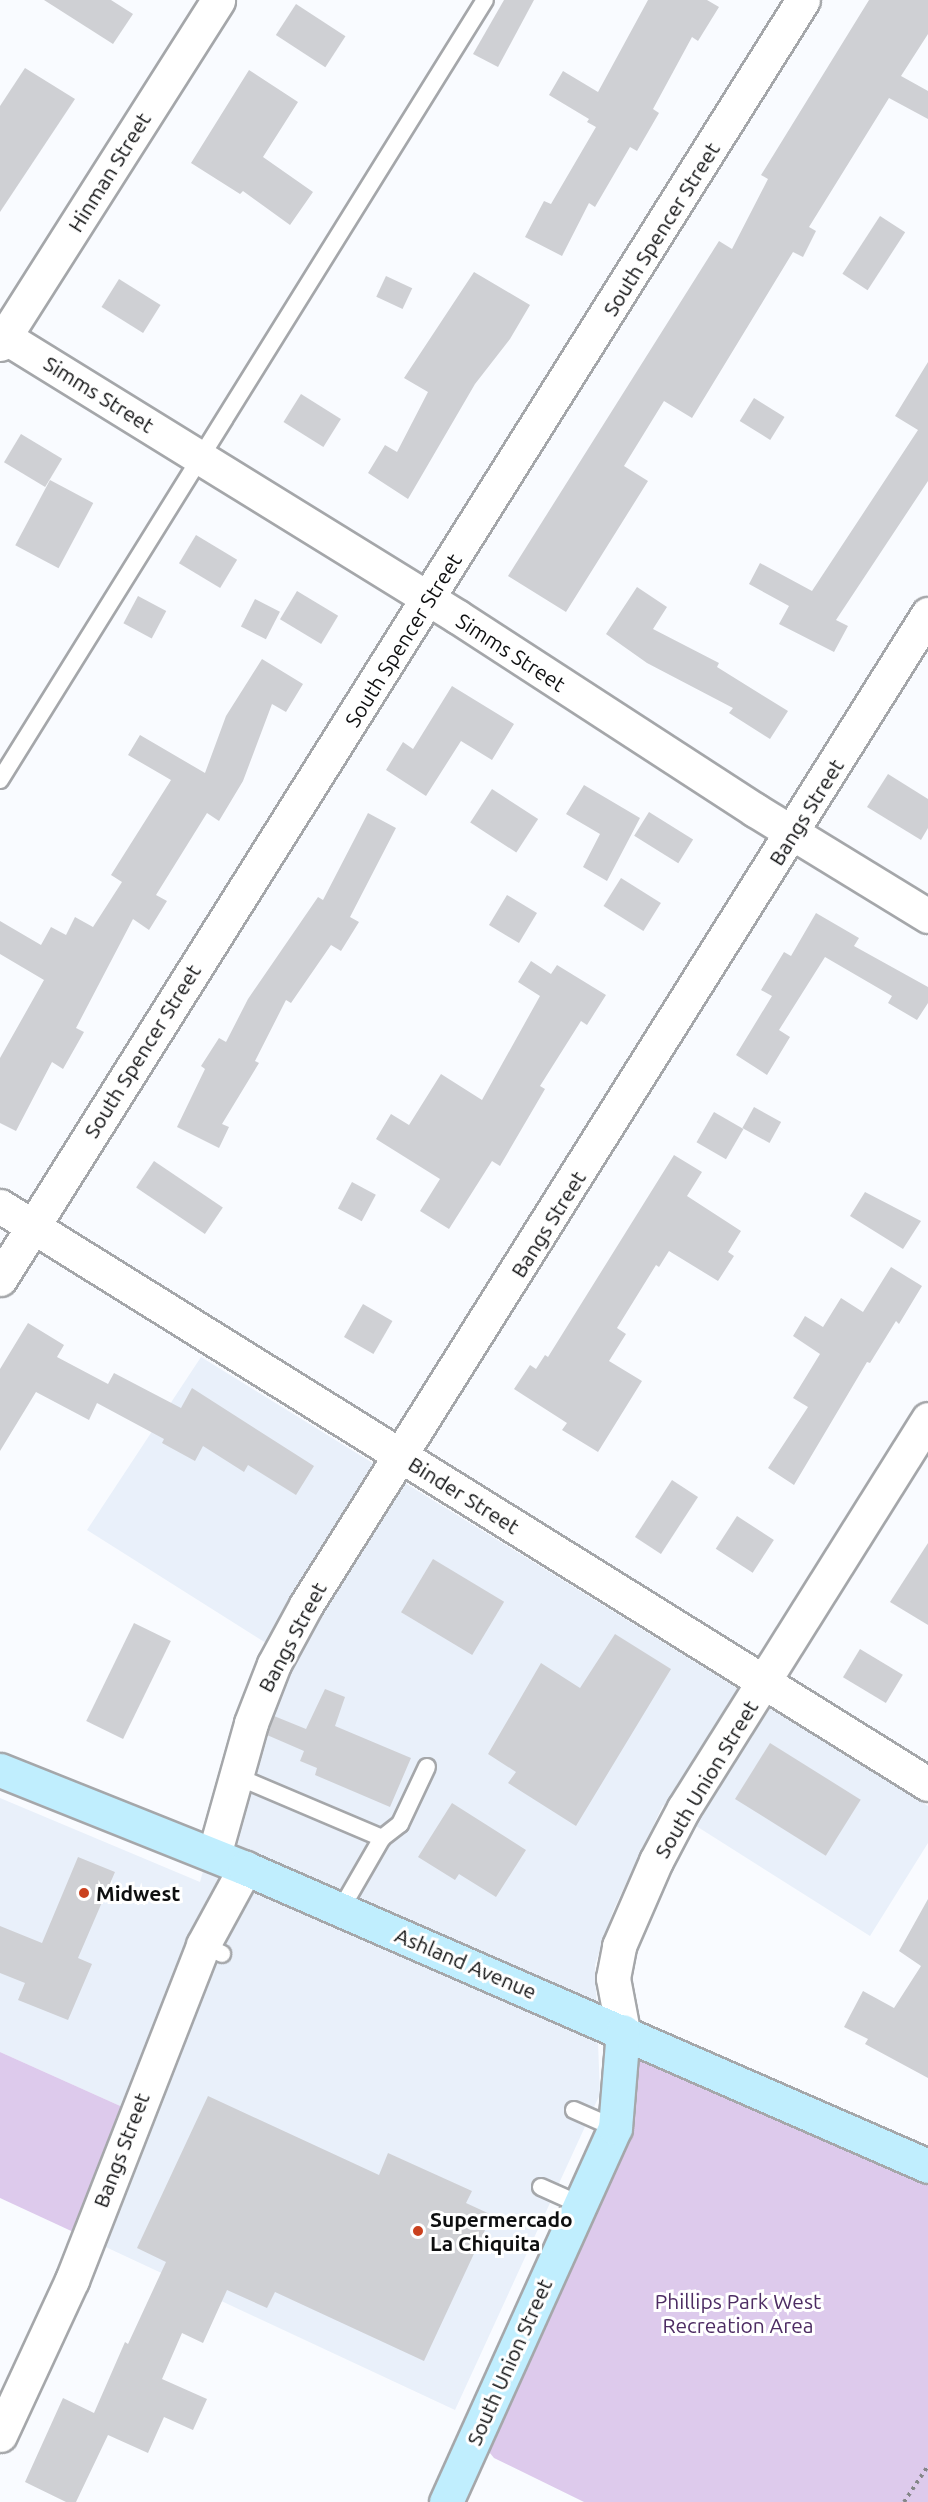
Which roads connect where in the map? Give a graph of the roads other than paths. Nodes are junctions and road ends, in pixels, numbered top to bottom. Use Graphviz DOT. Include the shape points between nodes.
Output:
graph roads {
  1 [pos="218,0"];
  2 [pos="485,0"];
  3 [pos="804,0"];
  4 [pos="2,338"];
  5 [pos="200,458"];
  6 [pos="428,599"];
  7 [pos="928,614"];
  8 [pos="0,780"];
  9 [pos="793,833"];
  10 [pos="928,916"];
  11 [pos="0,1206"];
  12 [pos="32,1227"];
  13 [pos="0,1279"];
  14 [pos="928,1419"];
  15 [pos="402,1456"];
  16 [pos="764,1681"];
  17 [pos="427,1767"];
  18 [pos="0,1770"];
  19 [pos="236,1776"];
  20 [pos="928,1784"];
  21 [pos="382,1839"];
  22 [pos="214,1855"];
  23 [pos="245,1868"];
  24 [pos="341,1909"];
  25 [pos="623,2031"];
  26 [pos="574,2110"];
  27 [pos="615,2128"];
  28 [pos="928,2166"];
  29 [pos="541,2187"];
  30 [pos="579,2204"];
  31 [pos="0,2435"];
  32 [pos="446,2502"];
  1 -- 4 [label="street, Hinman Street"];
  2 -- 5 [label="lane"];
  3 -- 6 [label="street, South Spencer Street"];
  4 -- 5 [label="street, Simms Street"];
  5 -- 6 [label="street, Simms Street"];
  5 -- 8 [label="lane"];
  6 -- 9 [label="street, Simms Street"];
  6 -- 12 [label="street, South Spencer Street"];
  7 -- 9 [label="street, Bangs Street"];
  9 -- 10 [label="street, Simms Street"];
  9 -- 15 [label="street, Bangs Street"];
  11 -- 12 [label="street, Binder Street"];
  12 -- 13 [label="street, South Spencer Street"];
  12 -- 15 [label="street, Binder Street"];
  14 -- 16 [label="street, South Union Street"];
  15 -- 16 [label="street, Binder Street"];
  15 -- 19 [label="street, Bangs Street" via="306,1605 274,1664 250,1723"];
  16 -- 20 [label="street, Binder Street"];
  16 -- 25 [label="street, South Union Street" via="684,1808 619,1946 613,1978"];
  17 -- 21 [label="lane" via="400,1824"];
  18 -- 22 [label="street, Ashland Avenue"];
  19 -- 21 [label="lane"];
  19 -- 22 [label="street, Bangs Street"];
  21 -- 24 [label="lane"];
  22 -- 23 [label="street, Ashland Avenue"];
  23 -- 24 [label="street, Ashland Avenue"];
  23 -- 31 [label="street, Bangs Street" via="72,2280"];
  24 -- 25 [label="street, Ashland Avenue"];
  25 -- 27 [label="street, South Union Street"];
  25 -- 28 [label="street, Ashland Avenue"];
  26 -- 27 [label="lane"];
  27 -- 30 [label="street, South Union Street"];
  29 -- 30 [label="lane"];
  30 -- 32 [label="street, South Union Street"];
}
